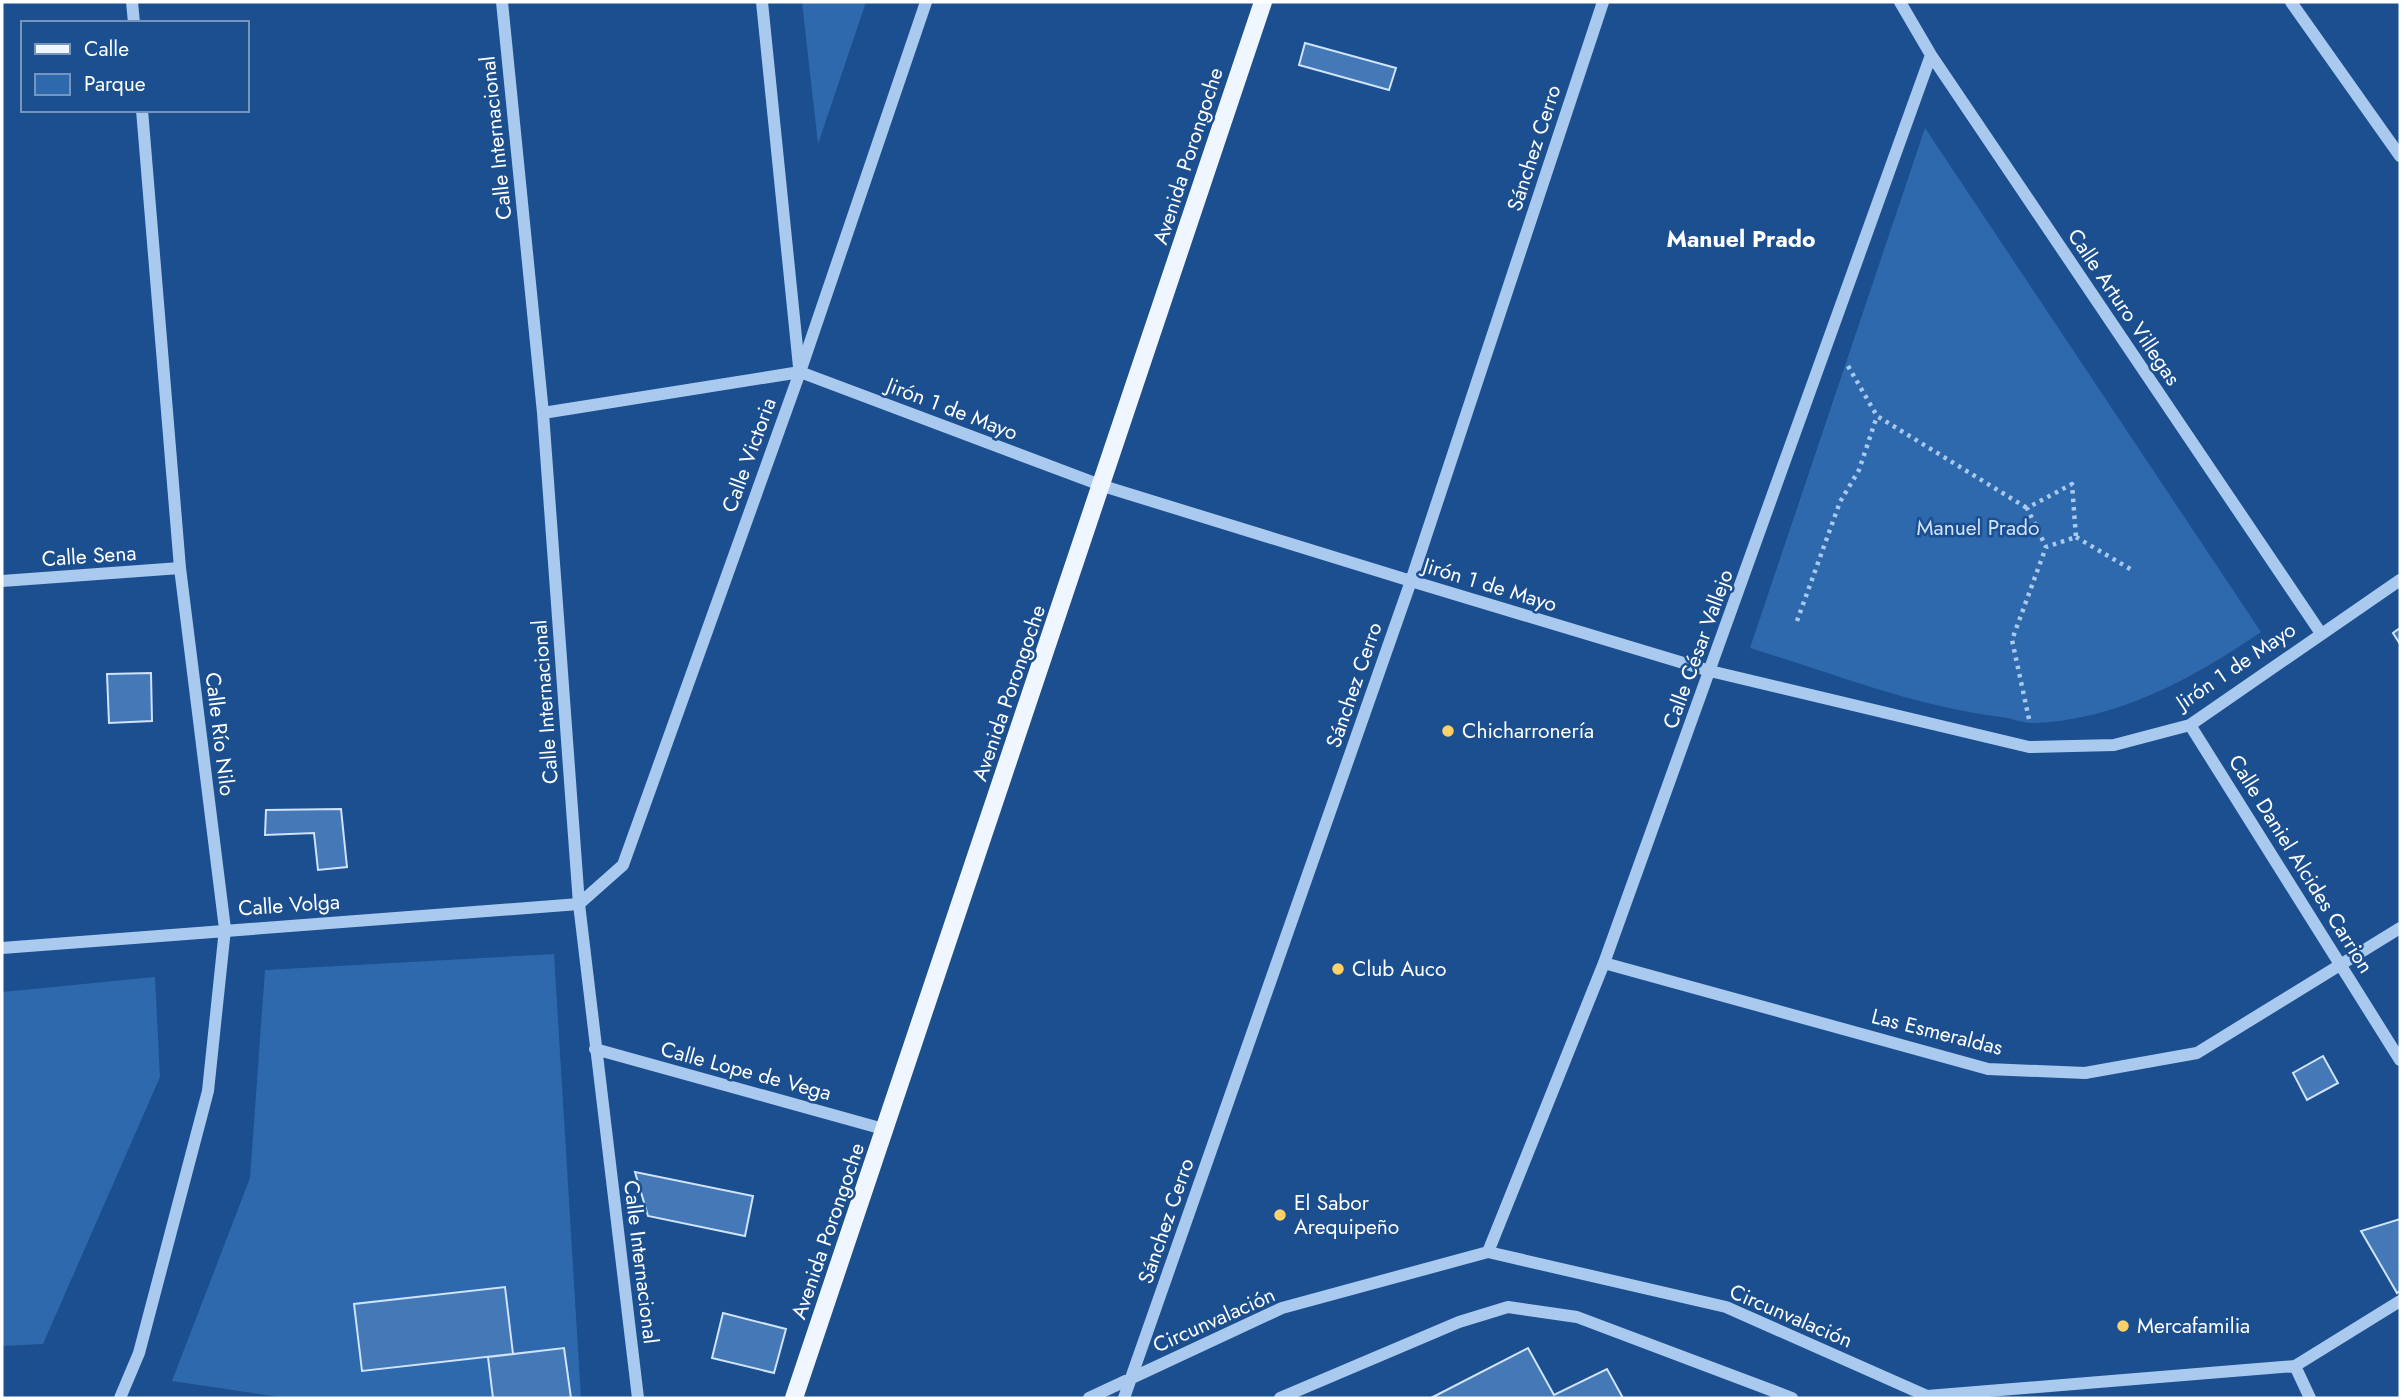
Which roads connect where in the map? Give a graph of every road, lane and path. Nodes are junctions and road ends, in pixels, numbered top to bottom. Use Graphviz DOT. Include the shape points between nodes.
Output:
graph roads {
  1 [pos="132,2"];
  2 [pos="502,2"];
  3 [pos="762,2"];
  4 [pos="926,2"];
  5 [pos="1263,2"];
  6 [pos="1603,2"];
  7 [pos="1900,2"];
  8 [pos="2291,2"];
  9 [pos="134,21"];
  10 [pos="1931,55"];
  11 [pos="142,112"];
  12 [pos="2400,156"];
  13 [pos="1831,339"];
  14 [pos="800,372"];
  15 [pos="543,412"];
  16 [pos="1877,416"];
  17 [pos="1103,486"];
  18 [pos="2027,508"];
  19 [pos="2076,537"];
  20 [pos="2046,547"];
  21 [pos="180,568"];
  22 [pos="2132,570"];
  23 [pos="2400,580"];
  24 [pos="2,581"];
  25 [pos="1411,581"];
  26 [pos="1797,621"];
  27 [pos="2320,632"];
  28 [pos="1710,671"];
  29 [pos="2030,723"];
  30 [pos="2190,725"];
  31 [pos="579,904"];
  32 [pos="2400,928"];
  33 [pos="225,929"];
  34 [pos="2,948"];
  35 [pos="1604,963"];
  36 [pos="2342,966"];
  37 [pos="595,1049"];
  38 [pos="2400,1060"];
  39 [pos="887,1130"];
  40 [pos="1489,1252"];
  41 [pos="2400,1301"];
  42 [pos="2295,1366"];
  43 [pos="1132,1378"];
  44 [pos="1928,1397"];
  45 [pos="120,1398"];
  46 [pos="638,1398"];
  47 [pos="794,1398"];
  48 [pos="1089,1398"];
  49 [pos="1124,1398"];
  50 [pos="1280,1398"];
  51 [pos="1792,1398"];
  52 [pos="2310,1398"];
  1 -- 9 [label="street"];
  2 -- 15 [label="street, Calle Internacional"];
  3 -- 14 [label="street"];
  4 -- 14 [label="street, Calle Victoria"];
  5 -- 17 [label="main road, Avenida Porongoche"];
  6 -- 25 [label="street, Sánchez Cerro"];
  7 -- 10 [label="street, Calle Arturo Villegas"];
  8 -- 12 [label="street"];
  10 -- 13 [label="street, Calle César Vallejo"];
  10 -- 27 [label="street, Calle Arturo Villegas"];
  11 -- 21 [label="street, Calle Río Nilo"];
  13 -- 16 [label="path"];
  13 -- 28 [label="street, Calle César Vallejo"];
  14 -- 15 [label="street, Jirón 1 de Mayo"];
  14 -- 17 [label="street, Jirón 1 de Mayo"];
  14 -- 31 [label="street, Calle Victoria" via="622,865"];
  15 -- 31 [label="street, Calle Internacional"];
  16 -- 18 [label="path"];
  16 -- 26 [label="path"];
  17 -- 25 [label="street, Jirón 1 de Mayo"];
  17 -- 39 [label="main road, Avenida Porongoche"];
  18 -- 19 [label="path" via="2072,484"];
  18 -- 20 [label="path"];
  19 -- 20 [label="path"];
  19 -- 22 [label="path"];
  20 -- 29 [label="path" via="2012,640"];
  21 -- 24 [label="street, Calle Sena"];
  21 -- 33 [label="street, Calle Río Nilo"];
  23 -- 27 [label="street, Jirón 1 de Mayo"];
  25 -- 28 [label="street, Jirón 1 de Mayo"];
  25 -- 43 [label="street, Sánchez Cerro"];
  27 -- 30 [label="street, Jirón 1 de Mayo"];
  28 -- 30 [label="street, Jirón 1 de Mayo" via="2029,747 2114,745"];
  28 -- 35 [label="street, Calle César Vallejo"];
  30 -- 36 [label="street, Calle Daniel Alcides Carrion"];
  31 -- 33 [label="street, Calle Volga"];
  31 -- 37 [label="street, Calle Internacional"];
  32 -- 36 [label="street, Las Esmeraldas"];
  33 -- 34 [label="street, Calle Volga"];
  33 -- 45 [label="street, Calle Río Nilo" via="208,1091 139,1353"];
  35 -- 36 [label="street, Las Esmeraldas" via="1988,1069 2085,1073 2196,1053"];
  35 -- 40 [label="street, Calle César Vallejo"];
  36 -- 38 [label="street, Calle Daniel Alcides Carrion"];
  37 -- 39 [label="street, Calle Lope de Vega"];
  37 -- 46 [label="street, Calle Internacional"];
  39 -- 47 [label="main road, Avenida Porongoche"];
  40 -- 43 [label="street, Circunvalación" via="1282,1308"];
  40 -- 44 [label="street, Circunvalación" via="1726,1307"];
  41 -- 42 [label="street, Circunvalación"];
  42 -- 44 [label="street, Circunvalación"];
  42 -- 52 [label="street"];
  43 -- 48 [label="street, Circunvalación"];
  43 -- 49 [label="street, Sánchez Cerro"];
  50 -- 51 [label="street" via="1459,1322 1508,1307 1577,1317"];
}
